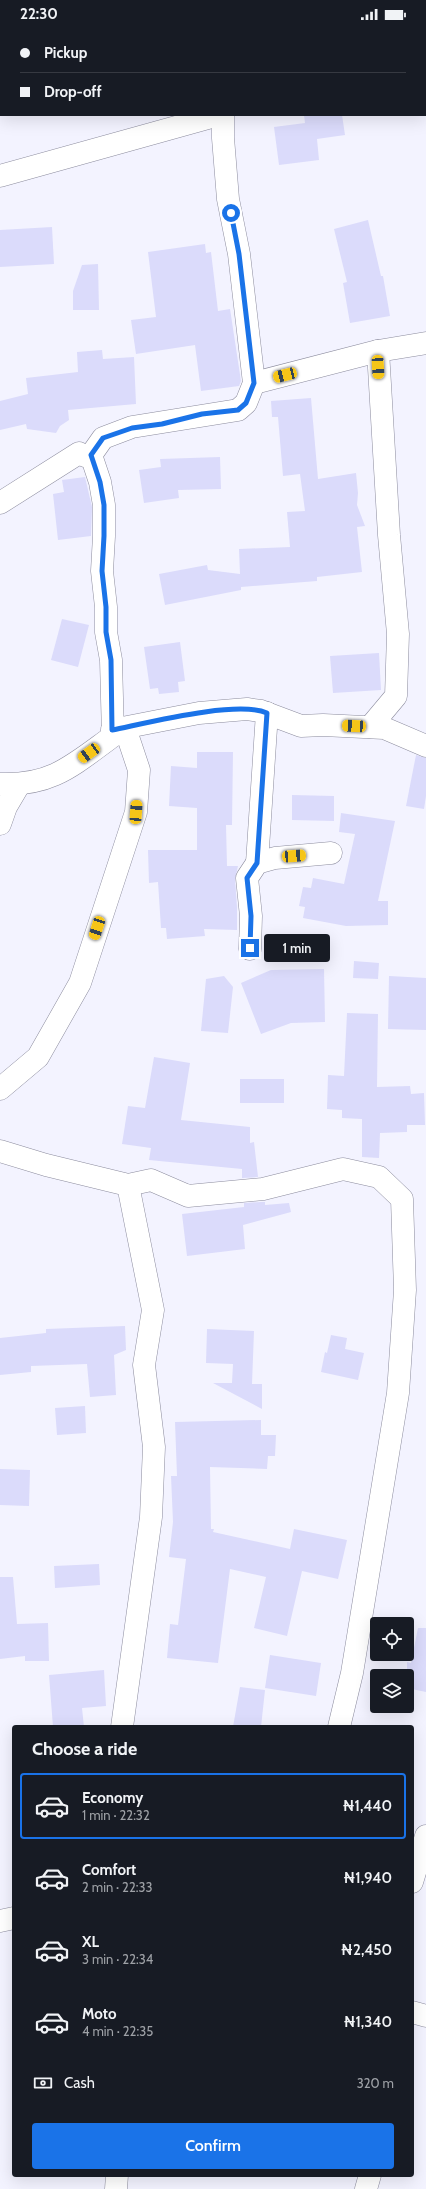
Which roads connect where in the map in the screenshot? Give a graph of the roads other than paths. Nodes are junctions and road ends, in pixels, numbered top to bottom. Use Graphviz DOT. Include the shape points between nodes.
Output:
graph roads {
  1 [pos="215,116"];
  2 [pos="223,116"];
  3 [pos="0,176"];
  4 [pos="426,342"];
  5 [pos="378,351"];
  6 [pos="254,383"];
  7 [pos="91,455"];
  8 [pos="0,503"];
  9 [pos="267,713"];
  10 [pos="370,727"];
  11 [pos="119,729"];
  12 [pos="426,746"];
  13 [pos="9,785"];
  14 [pos="0,824"];
  15 [pos="331,854"];
  16 [pos="257,863"];
  17 [pos="250,948"];
  18 [pos="0,1089"];
  19 [pos="0,1151"];
  20 [pos="128,1185"];
  21 [pos="122,1725"];
  22 [pos="339,1725"];
  23 [pos="426,1836"];
  24 [pos="414,1875"];
  25 [pos="414,2013"];
  26 [pos="426,2016"];
  27 [pos="117,2177"];
  28 [pos="369,2177"];
  29 [pos="116,2189"];
  30 [pos="366,2189"];
  1 -- 3 [label="street"];
  2 -- 6 [label="street" via="228,199 239,254"];
  4 -- 5 [label="street"];
  5 -- 6 [label="street"];
  5 -- 10 [label="street" via="398,634 396,696"];
  6 -- 7 [label="street" via="246,403 238,410 202,414 132,428 103,438"];
  7 -- 8 [label="street" via="79,453"];
  7 -- 11 [label="street" via="104,505 102,571 106,632"];
  9 -- 10 [label="street" via="301,726"];
  9 -- 11 [label="street" via="247,709 199,713"];
  9 -- 16 [label="street"];
  10 -- 12 [label="street" via="384,728"];
  11 -- 13 [label="street" via="65,771 39,782"];
  11 -- 18 [label="street" via="139,770 136,812 80,983 38,1057"];
  13 -- 14 [label="street" via="6,807"];
  15 -- 16 [label="street" via="275,858"];
  16 -- 17 [label="street" via="247,878 251,916"];
  19 -- 20 [label="street"];
  20 -- 21 [label="street" via="153,1310 144,1365 154,1447 150,1517"];
  20 -- 22 [label="street" via="151,1180 188,1196 263,1189 343,1169 379,1177 402,1199 405,1290 398,1393 352,1673"];
  23 -- 24 [label="street"];
  25 -- 26 [label="street"];
  27 -- 29 [label="street"];
  28 -- 30 [label="street"];
}
